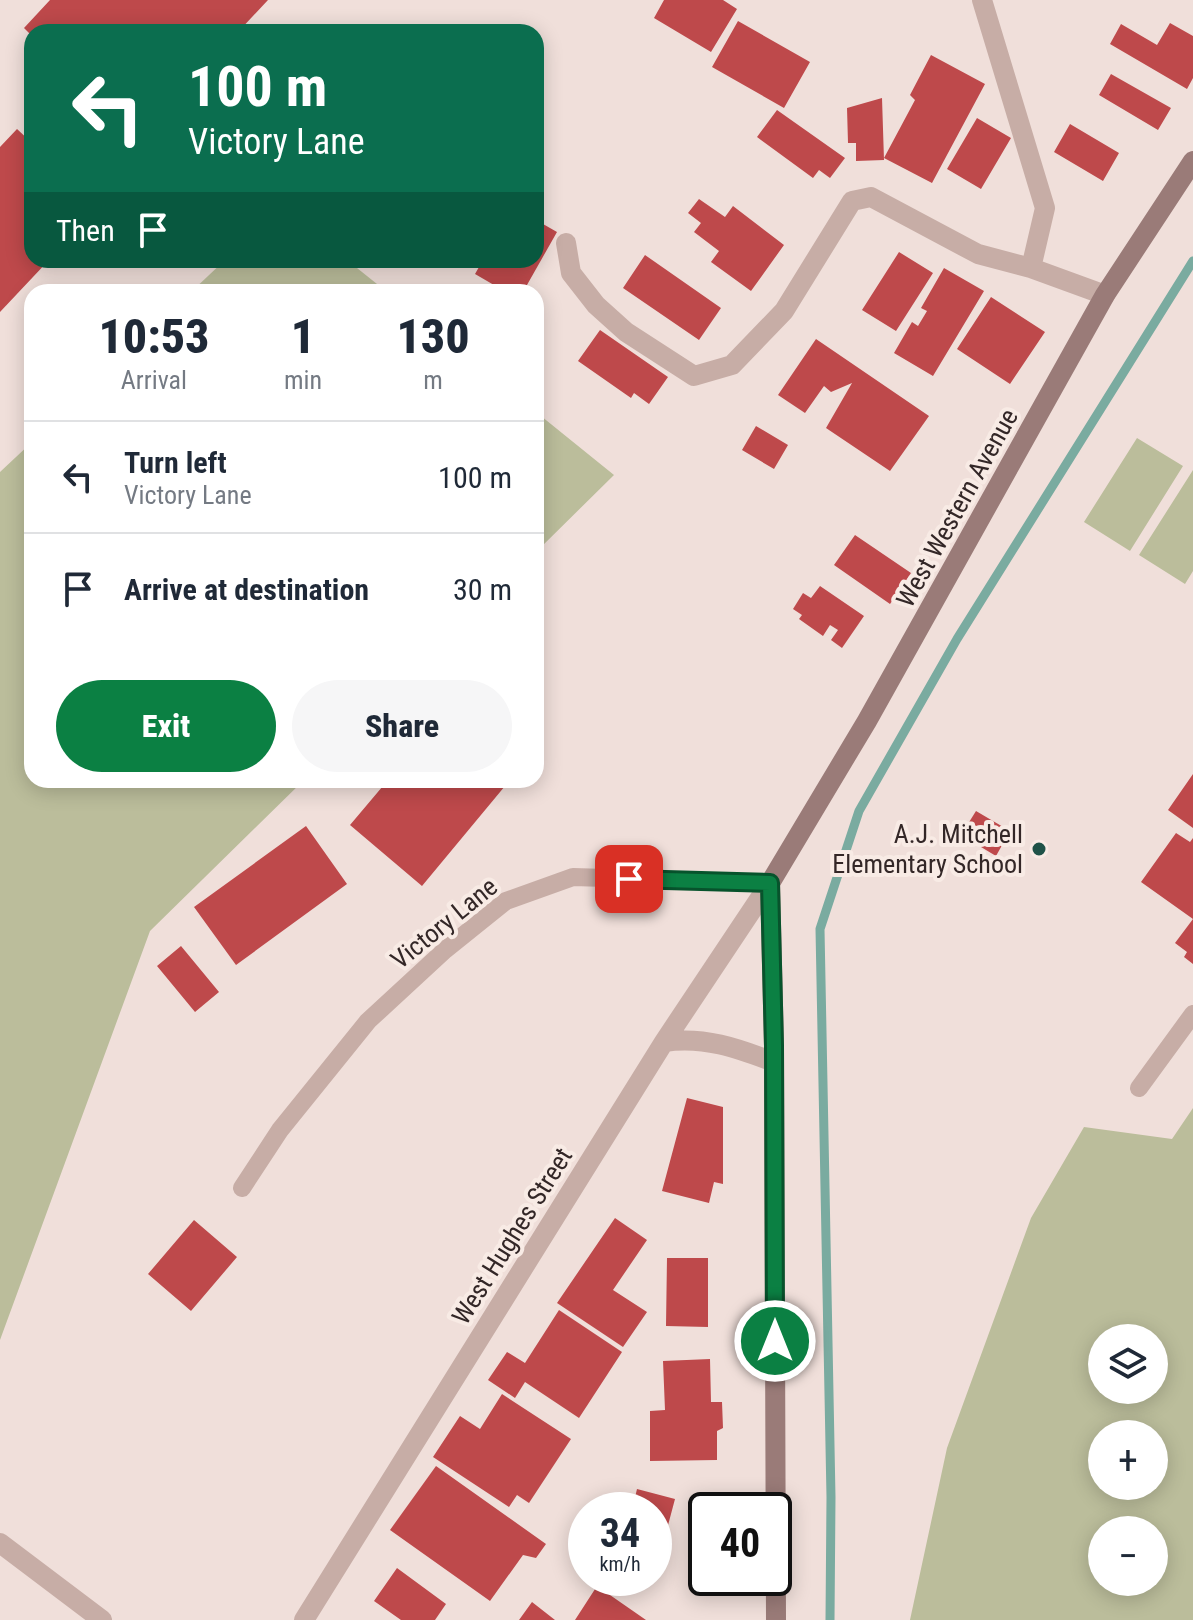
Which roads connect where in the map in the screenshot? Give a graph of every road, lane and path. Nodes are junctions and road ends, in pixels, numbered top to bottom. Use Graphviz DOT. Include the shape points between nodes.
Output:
graph roads {
  1 [pos="982,0"];
  2 [pos="1193,161"];
  3 [pos="566,243"];
  4 [pos="1031,268"];
  5 [pos="1105,295"];
  6 [pos="770,883"];
  7 [pos="1193,1014"];
  8 [pos="664,1042"];
  9 [pos="774,1062"];
  10 [pos="1139,1088"];
  11 [pos="242,1188"];
  12 [pos="0,1543"];
  13 [pos="102,1620"];
  14 [pos="304,1620"];
  15 [pos="776,1620"];
  1 -- 4 [label="street" via="1045,208"];
  2 -- 5 [label="street, West Western Avenue"];
  3 -- 4 [label="street" via="571,273 596,305 626,332 694,376 732,365 784,311 852,201 871,197 978,254"];
  4 -- 5 [label="street"];
  5 -- 6 [label="street, West Western Avenue" via="867,721"];
  6 -- 8 [label="street, West Hughes Street"];
  6 -- 9 [label="street"];
  6 -- 11 [label="lane, Victory Lane" via="573,877 506,901 368,1021 280,1130"];
  7 -- 10 [label="lane"];
  8 -- 9 [label="street" via="710,1041"];
  8 -- 14 [label="street, West Hughes Street"];
  9 -- 15 [label="street"];
  12 -- 13 [label="street"];
}
